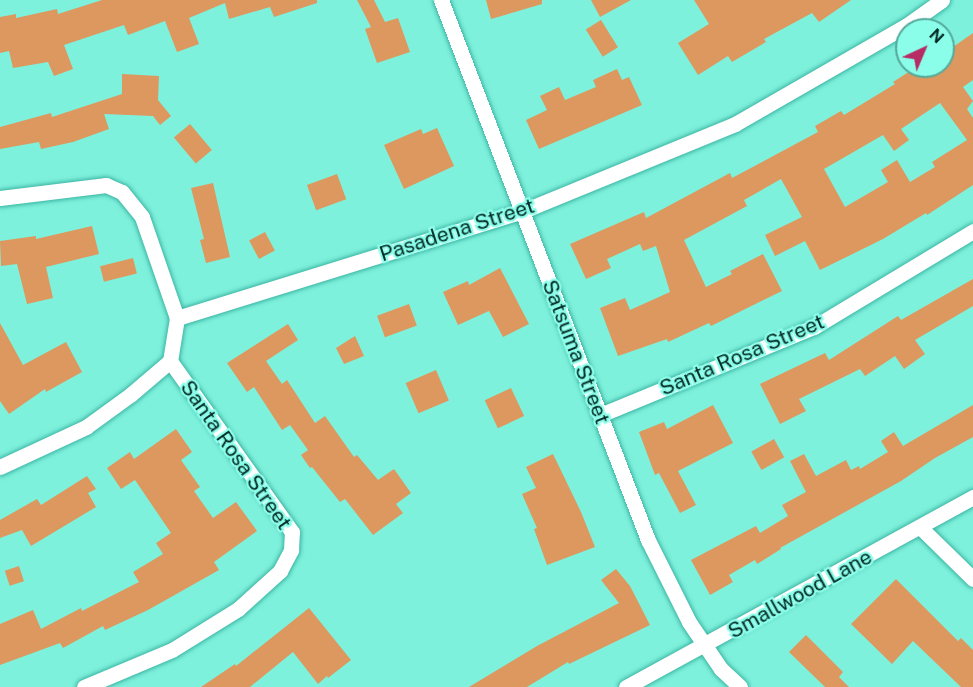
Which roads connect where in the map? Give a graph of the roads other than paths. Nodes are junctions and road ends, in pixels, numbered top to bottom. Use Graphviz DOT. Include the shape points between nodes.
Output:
graph roads {
  1 [pos="441,0"];
  2 [pos="942,0"];
  3 [pos="0,198"];
  4 [pos="523,211"];
  5 [pos="973,231"];
  6 [pos="177,318"];
  7 [pos="170,361"];
  8 [pos="600,416"];
  9 [pos="0,467"];
  10 [pos="973,497"];
  11 [pos="921,528"];
  12 [pos="973,579"];
  13 [pos="705,646"];
  14 [pos="84,687"];
  15 [pos="626,687"];
  16 [pos="740,687"];
  1 -- 4 [label="street, Satsuma Street"];
  2 -- 4 [label="street, Pasadena Street" via="908,26 735,124"];
  3 -- 6 [label="street" via="105,185 122,192 142,217"];
  4 -- 6 [label="street, Pasadena Street"];
  4 -- 8 [label="street, Satsuma Street"];
  5 -- 8 [label="street, Santa Rosa Street" via="813,327"];
  6 -- 7 [label="street"];
  7 -- 9 [label="street" via="86,427"];
  7 -- 14 [label="street, Santa Rosa Street" via="292,532 291,550 280,571 238,609 172,650"];
  8 -- 13 [label="street, Satsuma Street" via="648,540 681,609"];
  10 -- 11 [label="street, Smallwood Lane"];
  11 -- 12 [label="street"];
  11 -- 13 [label="street, Smallwood Lane"];
  13 -- 15 [label="street, Smallwood Lane"];
  13 -- 16 [label="street, Satsuma Street"];
}
